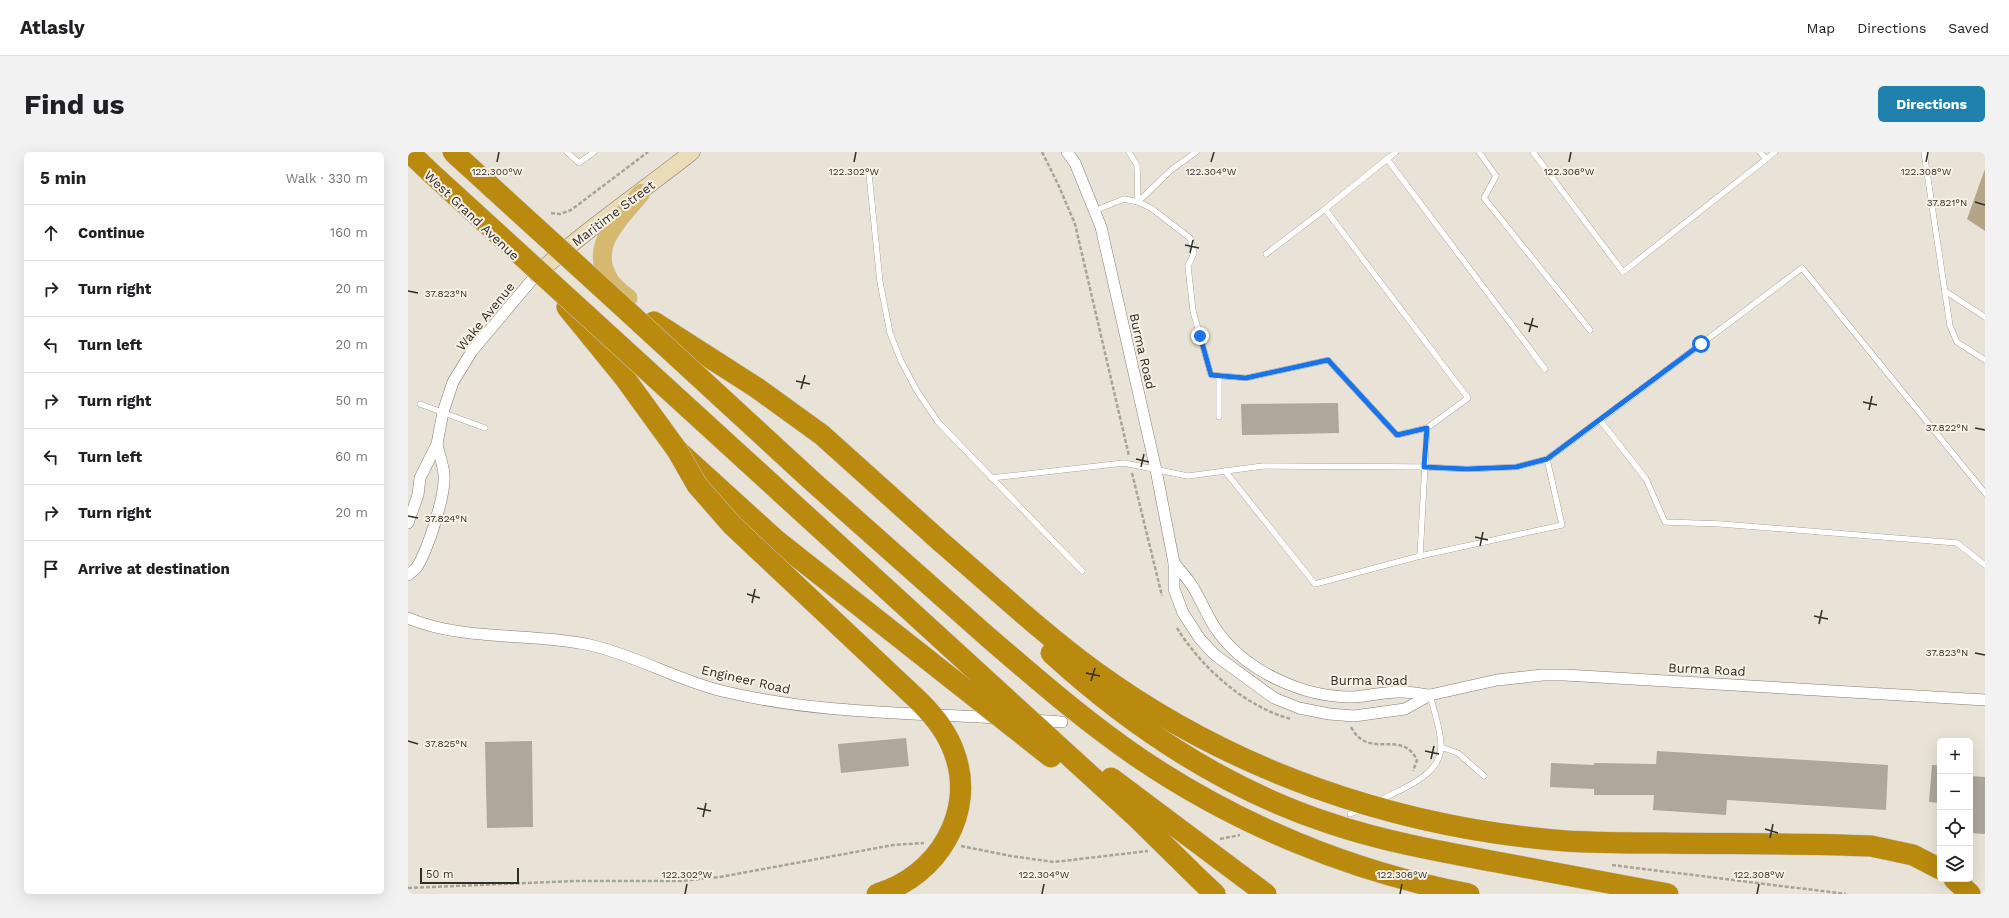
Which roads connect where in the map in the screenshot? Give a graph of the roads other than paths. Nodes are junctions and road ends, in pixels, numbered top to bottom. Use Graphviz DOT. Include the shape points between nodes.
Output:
graph roads {
  1 [pos="409,152"];
  2 [pos="448,152"];
  3 [pos="453,152"];
  4 [pos="567,152"];
  5 [pos="594,152"];
  6 [pos="692,152"];
  7 [pos="1067,152"];
  8 [pos="1129,152"];
  9 [pos="1196,152"];
  10 [pos="1396,152"];
  11 [pos="1479,152"];
  12 [pos="1533,152"];
  13 [pos="1760,152"];
  14 [pos="1775,152"];
  15 [pos="1924,152"];
  16 [pos="408,156"];
  17 [pos="1766,159"];
  18 [pos="1387,160"];
  19 [pos="869,174"];
  20 [pos="641,193"];
  21 [pos="1138,202"];
  22 [pos="1325,209"];
  23 [pos="1094,211"];
  24 [pos="559,254"];
  25 [pos="1266,254"];
  26 [pos="536,275"];
  27 [pos="1945,291"];
  28 [pos="1985,317"];
  29 [pos="654,322"];
  30 [pos="1590,330"];
  31 [pos="1985,360"];
  32 [pos="1545,369"];
  33 [pos="1219,376"];
  34 [pos="420,404"];
  35 [pos="443,412"];
  36 [pos="1219,417"];
  37 [pos="1600,420"];
  38 [pos="485,428"];
  39 [pos="1427,428"];
  40 [pos="437,444"];
  41 [pos="678,450"];
  42 [pos="1547,459"];
  43 [pos="1424,467"];
  44 [pos="1156,470"];
  45 [pos="1226,471"];
  46 [pos="991,478"];
  47 [pos="1985,493"];
  48 [pos="408,522"];
  49 [pos="941,542"];
  50 [pos="1420,556"];
  51 [pos="1174,563"];
  52 [pos="1985,565"];
  53 [pos="1082,571"];
  54 [pos="408,575"];
  55 [pos="408,618"];
  56 [pos="943,641"];
  57 [pos="1430,695"];
  58 [pos="1985,700"];
  59 [pos="1062,722"];
  60 [pos="1441,747"];
  61 [pos="1484,776"];
  62 [pos="1350,814"];
  63 [pos="1937,868"];
  64 [pos="1198,878"];
  65 [pos="1957,882"];
  66 [pos="877,894"];
  67 [pos="1216,894"];
  68 [pos="1266,894"];
  69 [pos="1469,894"];
  70 [pos="1668,894"];
  71 [pos="1970,894"];
  1 -- 56 [label="highway, bridge"];
  2 -- 24 [label="main road"];
  3 -- 69 [label="highway, bridge" via="896,557 1048,689 1106,734 1190,790 1294,841 1375,870"];
  4 -- 5 [label="lane" via="579,163"];
  6 -- 20 [label="main road, Maritime Street"];
  7 -- 23 [label="street, Burma Road" via="1075,163"];
  8 -- 21 [label="lane" via="1138,165"];
  9 -- 21 [label="lane" via="1171,170"];
  10 -- 18 [label="lane"];
  11 -- 30 [label="lane" via="1496,176 1484,198"];
  12 -- 17 [label="lane" via="1623,272"];
  13 -- 17 [label="lane"];
  14 -- 17 [label="lane"];
  15 -- 27 [label="lane"];
  16 -- 26 [label="main road, West Grand Avenue"];
  18 -- 22 [label="lane"];
  18 -- 32 [label="lane"];
  19 -- 46 [label="lane" via="880,282 890,332 901,361 938,422"];
  20 -- 24 [label="main road, Maritime Street"];
  20 -- 29 [label="main road" via="608,234 602,250 603,268 611,283"];
  21 -- 23 [label="lane" via="1124,199"];
  21 -- 33 [label="lane" via="1151,208 1190,238 1194,253 1188,266 1193,311 1211,375"];
  22 -- 25 [label="lane"];
  22 -- 39 [label="lane" via="1468,398"];
  23 -- 44 [label="street, Burma Road" via="1101,227"];
  24 -- 26 [label="main road, Maritime Street"];
  24 -- 29 [label="main road"];
  26 -- 35 [label="street, Wake Avenue" via="472,351 453,382"];
  26 -- 41 [label="highway" via="575,314"];
  27 -- 28 [label="lane"];
  27 -- 31 [label="lane" via="1950,326 1957,342"];
  29 -- 49 [label="highway" via="770,397 838,448"];
  33 -- 36 [label="lane"];
  33 -- 39 [label="lane" via="1246,378 1328,360 1397,435"];
  34 -- 35 [label="lane"];
  35 -- 38 [label="lane"];
  35 -- 40 [label="street, Wake Avenue"];
  37 -- 42 [label="lane"];
  37 -- 47 [label="lane" via="1802,268"];
  37 -- 52 [label="lane" via="1646,479 1666,522 1721,524 1957,544"];
  39 -- 43 [label="lane"];
  40 -- 48 [label="street, Wake Avenue" via="420,478 418,495"];
  40 -- 54 [label="street, Wake Avenue" via="444,476 441,498 424,551 416,568"];
  41 -- 64 [label="highway, bridge" via="776,540 1050,756"];
  41 -- 66 [label="highway, bridge" via="697,485 732,525 920,702 938,720 950,741 960,780 959,806 952,830 940,852 924,869 896,888"];
  42 -- 43 [label="lane" via="1516,467"];
  42 -- 50 [label="lane" via="1562,526"];
  43 -- 45 [label="lane" via="1263,466"];
  43 -- 50 [label="lane"];
  44 -- 45 [label="lane" via="1188,476"];
  44 -- 46 [label="lane" via="1124,463"];
  44 -- 51 [label="street, Burma Road"];
  45 -- 50 [label="lane" via="1315,584"];
  46 -- 53 [label="lane"];
  49 -- 63 [label="highway, bridge" via="1069,651 1140,701 1188,730 1239,756 1291,779 1345,798 1428,821 1513,836 1599,842 1871,846 1906,853"];
  49 -- 70 [label="highway, bridge" via="1021,625 1108,702 1178,752 1228,781 1304,814 1383,839"];
  51 -- 57 [label="street, Burma Road" via="1192,584 1218,632 1256,668 1309,691 1330,696 1353,697 1402,692"];
  51 -- 57 [label="street, Burma Road" via="1174,589 1183,613 1200,639 1235,672 1274,698 1299,708 1354,716 1405,709"];
  55 -- 59 [label="street, Engineer Road" via="452,631 560,640 591,646 721,691 786,704 842,710"];
  56 -- 64 [label="highway, bridge" via="1136,817"];
  56 -- 68 [label="highway, bridge" via="1118,783"];
  57 -- 58 [label="street, Burma Road" via="1497,680 1570,675"];
  57 -- 60 [label="lane"];
  60 -- 61 [label="lane" via="1458,753"];
  60 -- 62 [label="lane" via="1435,764 1423,777 1406,788"];
  64 -- 67 [label="highway"];
  65 -- 71 [label="highway"];
}
